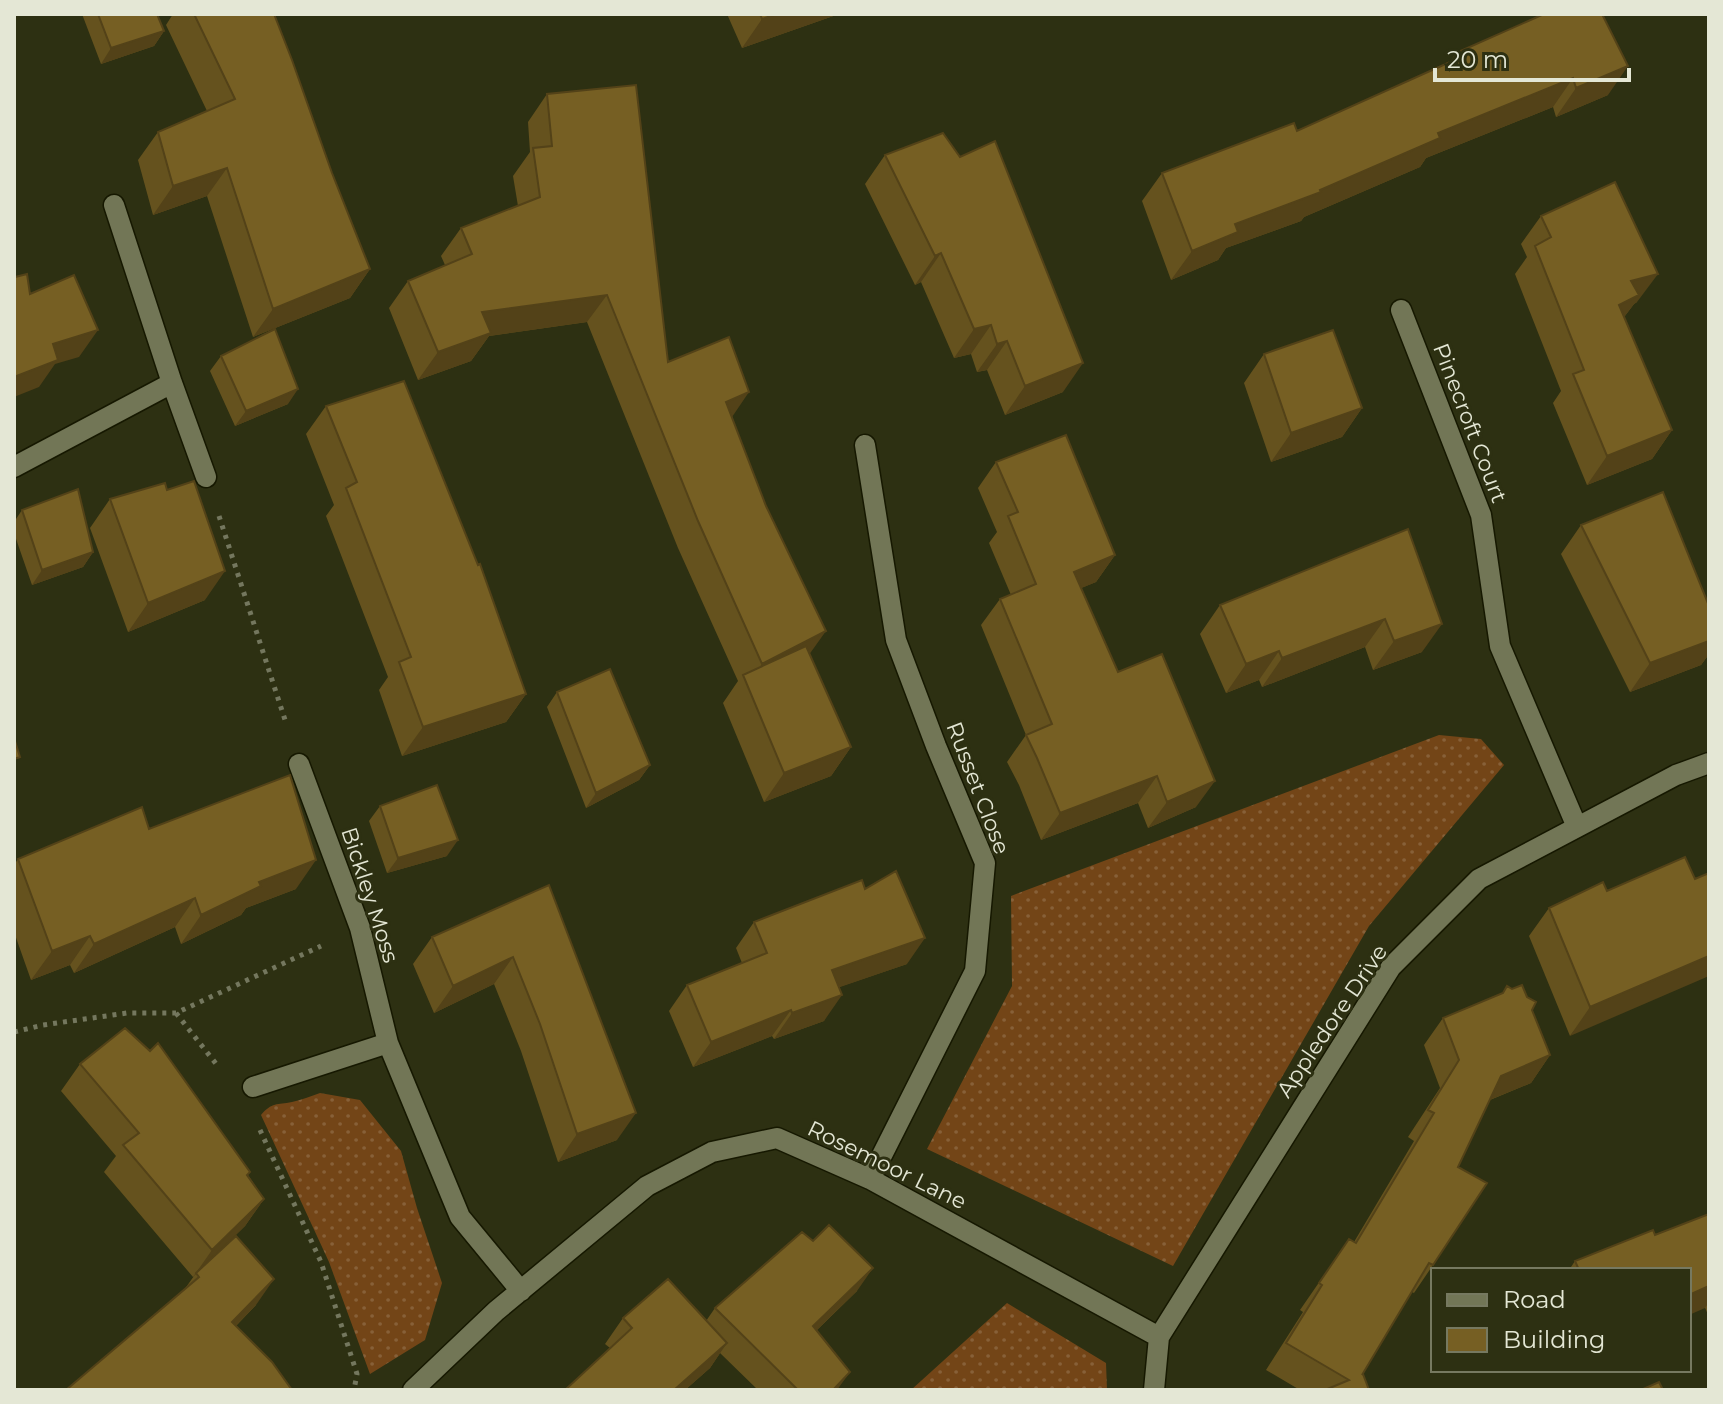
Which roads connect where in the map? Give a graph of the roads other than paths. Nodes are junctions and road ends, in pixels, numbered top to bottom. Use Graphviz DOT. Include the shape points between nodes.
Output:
graph roads {
  1 [pos="114,205"];
  2 [pos="1401,310"];
  3 [pos="172,383"];
  4 [pos="865,445"];
  5 [pos="14,467"];
  6 [pos="206,477"];
  7 [pos="1709,763"];
  8 [pos="299,764"];
  9 [pos="1577,827"];
  10 [pos="388,1043"];
  11 [pos="250,1094"];
  12 [pos="870,1179"];
  13 [pos="521,1291"];
  14 [pos="1159,1337"];
  15 [pos="413,1390"];
  16 [pos="1154,1390"];
  1 -- 3 [label="street"];
  2 -- 9 [label="street, Pinecroft Court" via="1481,515 1500,646"];
  3 -- 5 [label="street"];
  3 -- 6 [label="street"];
  4 -- 12 [label="street, Russet Close" via="896,640 985,863 975,971"];
  7 -- 9 [label="street, Appledore Drive"];
  8 -- 10 [label="street, Bickley Moss" via="360,928"];
  9 -- 14 [label="street, Appledore Drive" via="1479,879 1391,967"];
  10 -- 11 [label="street"];
  10 -- 13 [label="street, Bickley Moss" via="460,1217"];
  12 -- 13 [label="street, Rosemoor Lane" via="777,1138 712,1152 647,1186"];
  12 -- 14 [label="street, Rosemoor Lane"];
  13 -- 15 [label="street, Rosemoor Lane"];
  14 -- 16 [label="street, Appledore Drive"];
}
